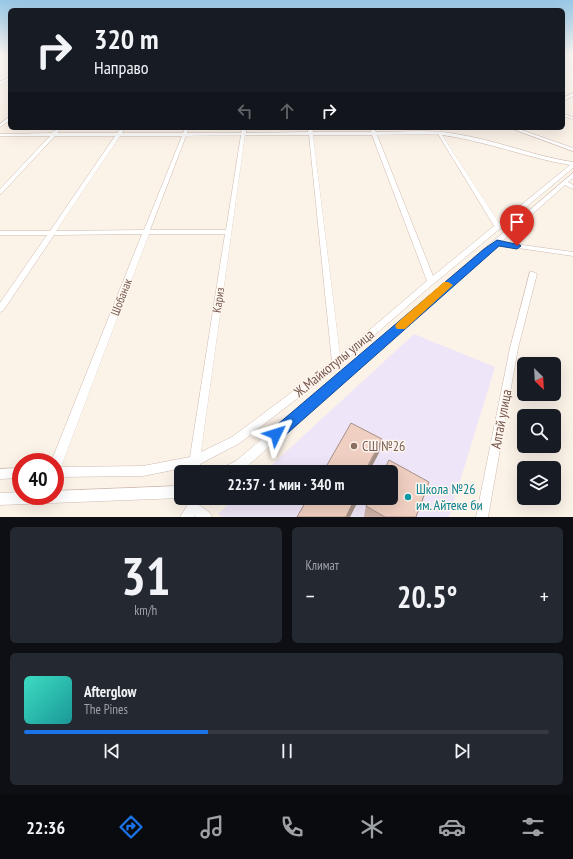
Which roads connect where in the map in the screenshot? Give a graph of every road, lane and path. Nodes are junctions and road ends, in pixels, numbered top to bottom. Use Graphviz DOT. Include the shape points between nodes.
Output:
graph roads {
  1 [pos="8,120"];
  2 [pos="0,126"];
  3 [pos="58,130"];
  4 [pos="121,130"];
  5 [pos="518,130"];
  6 [pos="186,131"];
  7 [pos="244,131"];
  8 [pos="310,131"];
  9 [pos="374,131"];
  10 [pos="440,131"];
  11 [pos="118,134"];
  12 [pos="0,135"];
  13 [pos="54,135"];
  14 [pos="573,150"];
  15 [pos="573,165"];
  16 [pos="573,176"];
  17 [pos="565,182"];
  18 [pos="573,187"];
  19 [pos="0,192"];
  20 [pos="521,207"];
  21 [pos="532,211"];
  22 [pos="498,227"];
  23 [pos="146,232"];
  24 [pos="229,232"];
  25 [pos="0,233"];
  26 [pos="50,233"];
  27 [pos="497,243"];
  28 [pos="573,254"];
  29 [pos="533,274"];
  30 [pos="431,281"];
  31 [pos="0,309"];
  32 [pos="337,363"];
  33 [pos="60,453"];
  34 [pos="194,461"];
  35 [pos="194,465"];
  36 [pos="240,465"];
  37 [pos="64,472"];
  38 [pos="12,473"];
  39 [pos="0,474"];
  40 [pos="174,492"];
  41 [pos="0,499"];
  42 [pos="190,508"];
  43 [pos="206,517"];
  44 [pos="482,517"];
  1 -- 2 [label="street"];
  3 -- 13 [label="street"];
  4 -- 11 [label="street"];
  5 -- 14 [label="street"];
  6 -- 7 [label="street"];
  6 -- 11 [label="street"];
  6 -- 23 [label="street, Шобанак"];
  7 -- 8 [label="street"];
  7 -- 24 [label="street, Кариз"];
  8 -- 9 [label="street"];
  8 -- 32 [label="street"];
  9 -- 10 [label="street"];
  9 -- 30 [label="street"];
  10 -- 15 [label="street"];
  10 -- 22 [label="street"];
  11 -- 13 [label="street"];
  11 -- 26 [label="street"];
  12 -- 13 [label="street"];
  13 -- 19 [label="street"];
  15 -- 20 [label="street, Ж.Майкотулы улица"];
  16 -- 17 [label="street, Ж.Майкотулы улица"];
  17 -- 18 [label="street"];
  17 -- 21 [label="street, Ж.Майкотулы улица"];
  20 -- 21 [label="street"];
  20 -- 22 [label="street, Ж.Майкотулы улица"];
  21 -- 27 [label="street, Ж.Майкотулы улица"];
  22 -- 30 [label="street, Ж.Майкотулы улица"];
  23 -- 24 [label="street"];
  23 -- 26 [label="street"];
  23 -- 33 [label="street, Шобанак"];
  24 -- 34 [label="street, Кариз"];
  25 -- 26 [label="street"];
  26 -- 31 [label="street"];
  27 -- 28 [label="street"];
  27 -- 36 [label="street, Ж.Майкотулы улица"];
  29 -- 44 [label="street, Алтай улица" via="514,348"];
  30 -- 32 [label="street, Ж.Майкотулы улица"];
  32 -- 34 [label="street, Ж.Майкотулы улица" via="236,440"];
  34 -- 35 [label="street, Кариз"];
  34 -- 37 [label="street, Ж.Майкотулы улица" via="143,471"];
  38 -- 39 [label="street"];
  40 -- 41 [label="street"];
  42 -- 43 [label="street"];
}
